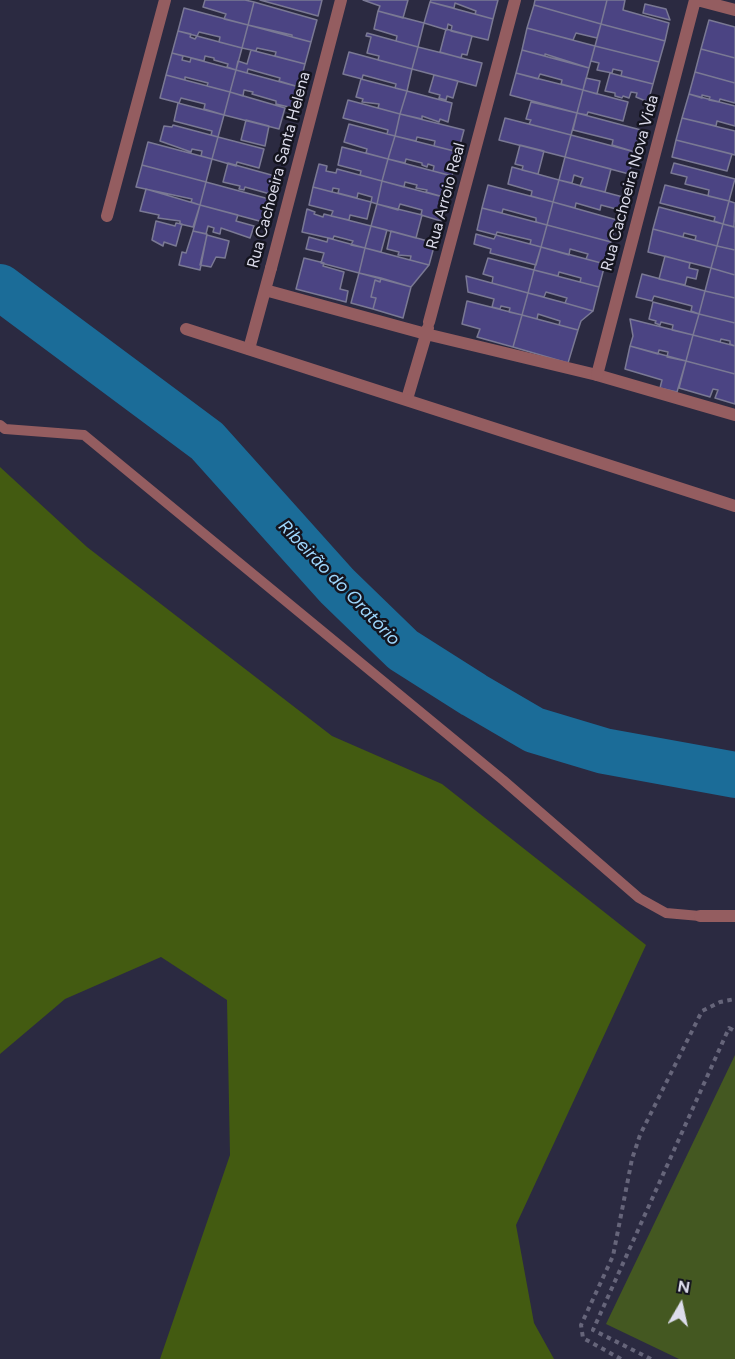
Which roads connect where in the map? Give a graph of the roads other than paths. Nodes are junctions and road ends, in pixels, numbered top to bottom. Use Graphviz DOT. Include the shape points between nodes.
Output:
graph roads {
  1 [pos="165,0"];
  2 [pos="341,0"];
  3 [pos="515,0"];
  4 [pos="696,0"];
  5 [pos="735,10"];
  6 [pos="107,216"];
  7 [pos="265,290"];
  8 [pos="186,329"];
  9 [pos="426,334"];
  10 [pos="249,349"];
  11 [pos="597,375"];
  12 [pos="407,399"];
  13 [pos="735,415"];
  14 [pos="0,425"];
  15 [pos="735,506"];
  16 [pos="700,916"];
  17 [pos="735,916"];
  1 -- 6 [label="street"];
  2 -- 7 [label="street, Rua Cachoeira Santa Helena"];
  3 -- 9 [label="street, Rua Arroio Real"];
  4 -- 5 [label="street"];
  4 -- 11 [label="street, Rua Cachoeira Nova Vida"];
  7 -- 9 [label="street"];
  7 -- 10 [label="street, Rua Cachoeira Santa Helena"];
  8 -- 10 [label="street"];
  9 -- 11 [label="street"];
  9 -- 12 [label="street, Rua Arroio Real"];
  10 -- 12 [label="street"];
  11 -- 13 [label="street"];
  12 -- 15 [label="street"];
  14 -- 16 [label="lane" via="5,429 84,435 503,780 639,898 666,913"];
  16 -- 17 [label="street"];
}
